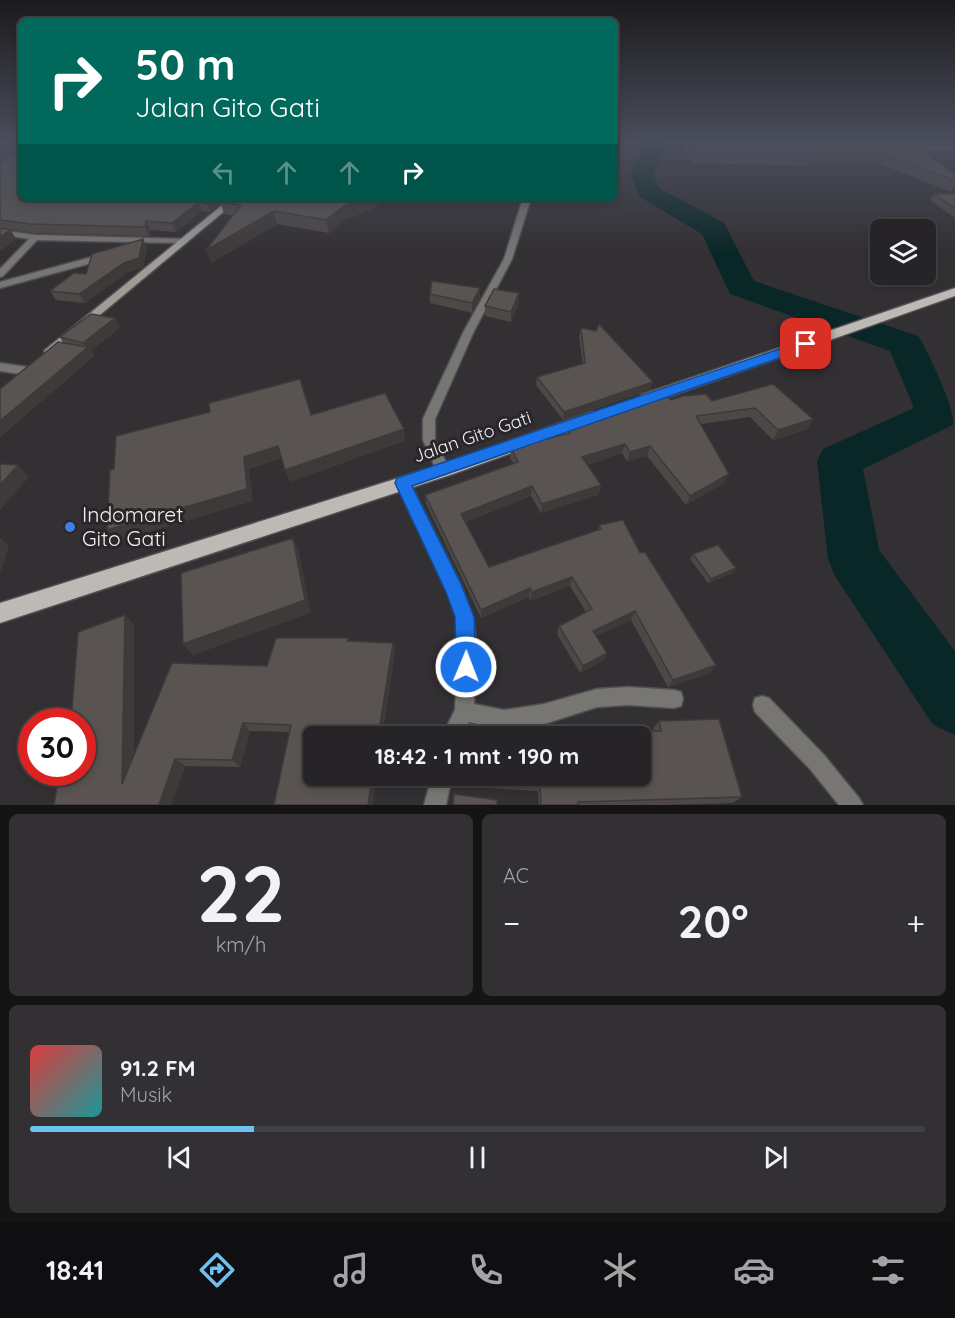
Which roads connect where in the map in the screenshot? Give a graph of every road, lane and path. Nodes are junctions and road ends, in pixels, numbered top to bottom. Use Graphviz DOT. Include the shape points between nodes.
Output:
graph roads {
  1 [pos="232,201"];
  2 [pos="526,201"];
  3 [pos="0,232"];
  4 [pos="35,237"];
  5 [pos="156,240"];
  6 [pos="184,241"];
  7 [pos="0,274"];
  8 [pos="0,285"];
  9 [pos="955,292"];
  10 [pos="44,357"];
  11 [pos="0,367"];
  12 [pos="27,371"];
  13 [pos="627,406"];
  14 [pos="610,412"];
  15 [pos="443,470"];
  16 [pos="403,483"];
  17 [pos="0,614"];
  18 [pos="674,699"];
  19 [pos="762,705"];
  20 [pos="464,711"];
  21 [pos="457,726"];
  22 [pos="440,786"];
  23 [pos="435,805"];
  24 [pos="852,805"];
  1 -- 6 [label="main road"];
  2 -- 15 [label="street" via="508,259 469,331 429,419 429,440"];
  3 -- 4 [label="street"];
  4 -- 5 [label="street"];
  4 -- 7 [label="street"];
  5 -- 6 [label="street"];
  5 -- 8 [label="street"];
  6 -- 10 [label="main road"];
  9 -- 13 [label="main road"];
  11 -- 12 [label="street"];
  14 -- 15 [label="main road, Jalan Gito Gati"];
  15 -- 16 [label="main road, Jalan Gito Gati"];
  16 -- 17 [label="main road, Jalan Gito Gati"];
  16 -- 20 [label="street" via="465,617"];
  18 -- 20 [label="street" via="597,698 544,714 504,720"];
  19 -- 24 [label="street"];
  20 -- 21 [label="street"];
  22 -- 23 [label="street"];
}
